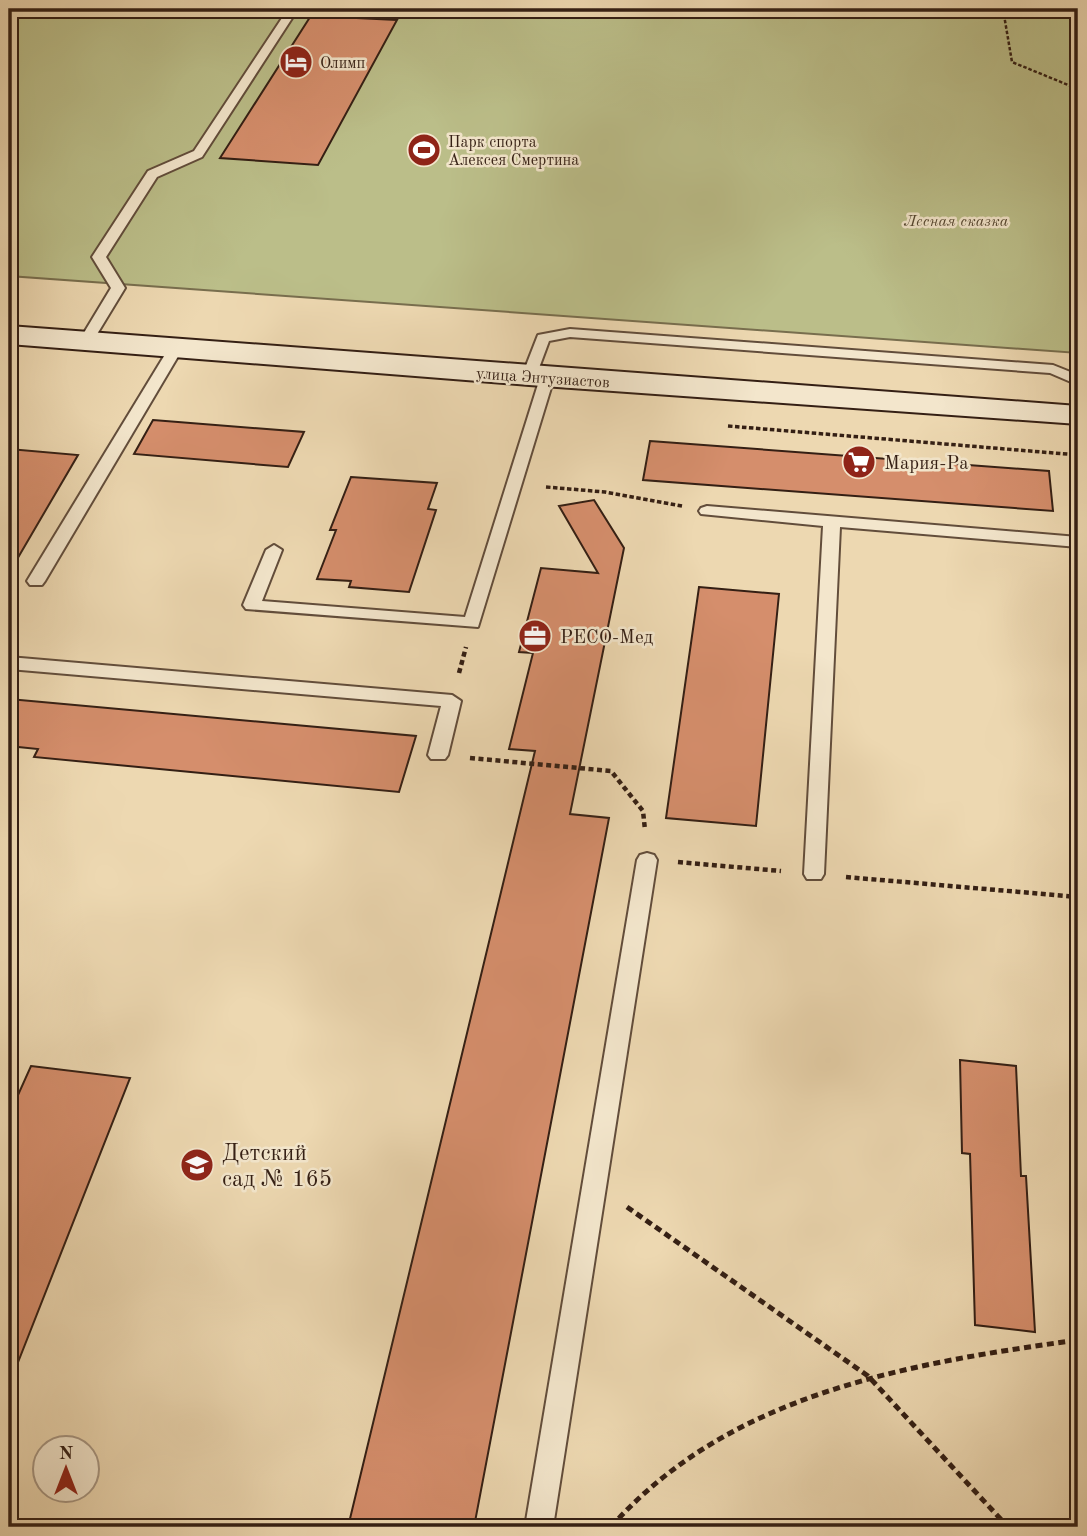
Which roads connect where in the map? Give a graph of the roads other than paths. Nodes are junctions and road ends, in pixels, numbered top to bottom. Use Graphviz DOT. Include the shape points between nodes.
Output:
graph roads {
  1 [pos="293,9"];
  2 [pos="312,9"];
  3 [pos="336,10"];
  4 [pos="9,335"];
  5 [pos="86,341"];
  6 [pos="176,348"];
  7 [pos="538,377"];
  8 [pos="1078,381"];
  9 [pos="1078,415"];
  10 [pos="707,511"];
  11 [pos="832,522"];
  12 [pos="1078,542"];
  13 [pos="274,550"];
  14 [pos="36,582"];
  15 [pos="9,663"];
  16 [pos="438,755"];
  17 [pos="647,860"];
  18 [pos="814,874"];
  19 [pos="539,1527"];
  1 -- 5 [label="lane" via="198,154 152,174 99,257 118,288"];
  2 -- 3 [label="lane"];
  4 -- 5 [label="street, улица Энтузиастов"];
  5 -- 6 [label="street, улица Энтузиастов"];
  6 -- 7 [label="street, улица Энтузиастов"];
  6 -- 14 [label="lane"];
  7 -- 8 [label="lane" via="543,338 570,333 1053,369"];
  7 -- 9 [label="street, улица Энтузиастов"];
  7 -- 13 [label="lane" via="514,485 472,623 252,605"];
  10 -- 11 [label="lane"];
  11 -- 12 [label="lane"];
  11 -- 18 [label="lane"];
  15 -- 16 [label="lane" via="452,701"];
  17 -- 19 [label="lane"];
}
